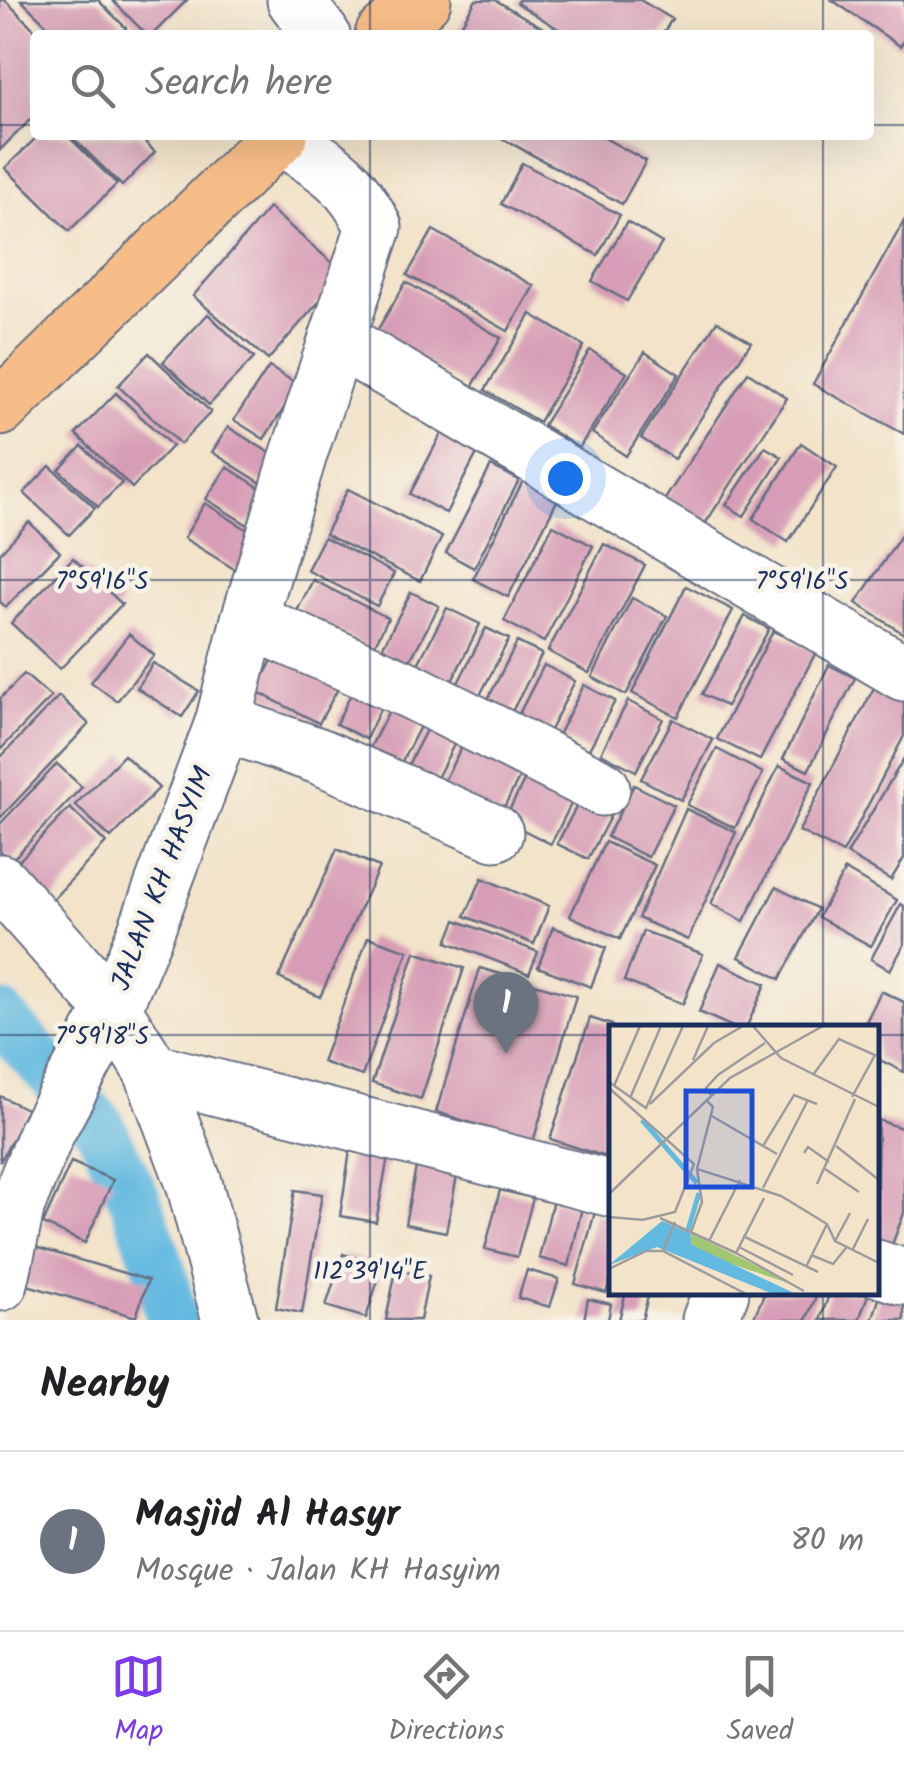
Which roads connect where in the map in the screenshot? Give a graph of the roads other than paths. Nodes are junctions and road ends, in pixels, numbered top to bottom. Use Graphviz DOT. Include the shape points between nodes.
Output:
graph roads {
  1 [pos="295,0"];
  2 [pos="423,0"];
  3 [pos="318,30"];
  4 [pos="389,30"];
  5 [pos="274,140"];
  6 [pos="287,140"];
  7 [pos="337,340"];
  8 [pos="0,408"];
  9 [pos="249,620"];
  10 [pos="904,673"];
  11 [pos="223,723"];
  12 [pos="602,788"];
  13 [pos="496,833"];
  14 [pos="0,882"];
  15 [pos="105,1021"];
  16 [pos="152,1071"];
  17 [pos="609,1188"];
  18 [pos="879,1269"];
  19 [pos="904,1277"];
  20 [pos="0,1283"];
  21 [pos="720,1295"];
  22 [pos="230,1320"];
  23 [pos="710,1320"];
  1 -- 3 [label="street"];
  2 -- 4 [label="main road"];
  5 -- 8 [label="main road"];
  6 -- 7 [label="street, JALAN KH HASYIM" via="337,172 358,194 374,227"];
  7 -- 9 [label="street, JALAN KH HASYIM"];
  7 -- 10 [label="street"];
  9 -- 11 [label="street, JALAN KH HASYIM"];
  9 -- 12 [label="street" via="410,691"];
  11 -- 13 [label="street" via="319,756"];
  11 -- 15 [label="street, JALAN KH HASYIM"];
  14 -- 15 [label="street"];
  15 -- 16 [label="street, JALAN KH HASYIM"];
  15 -- 20 [label="street" via="17,1205"];
  16 -- 17 [label="street"];
  16 -- 22 [label="street, JALAN KH HASYIM" via="194,1183"];
  18 -- 19 [label="street"];
  21 -- 23 [label="street"];
}
